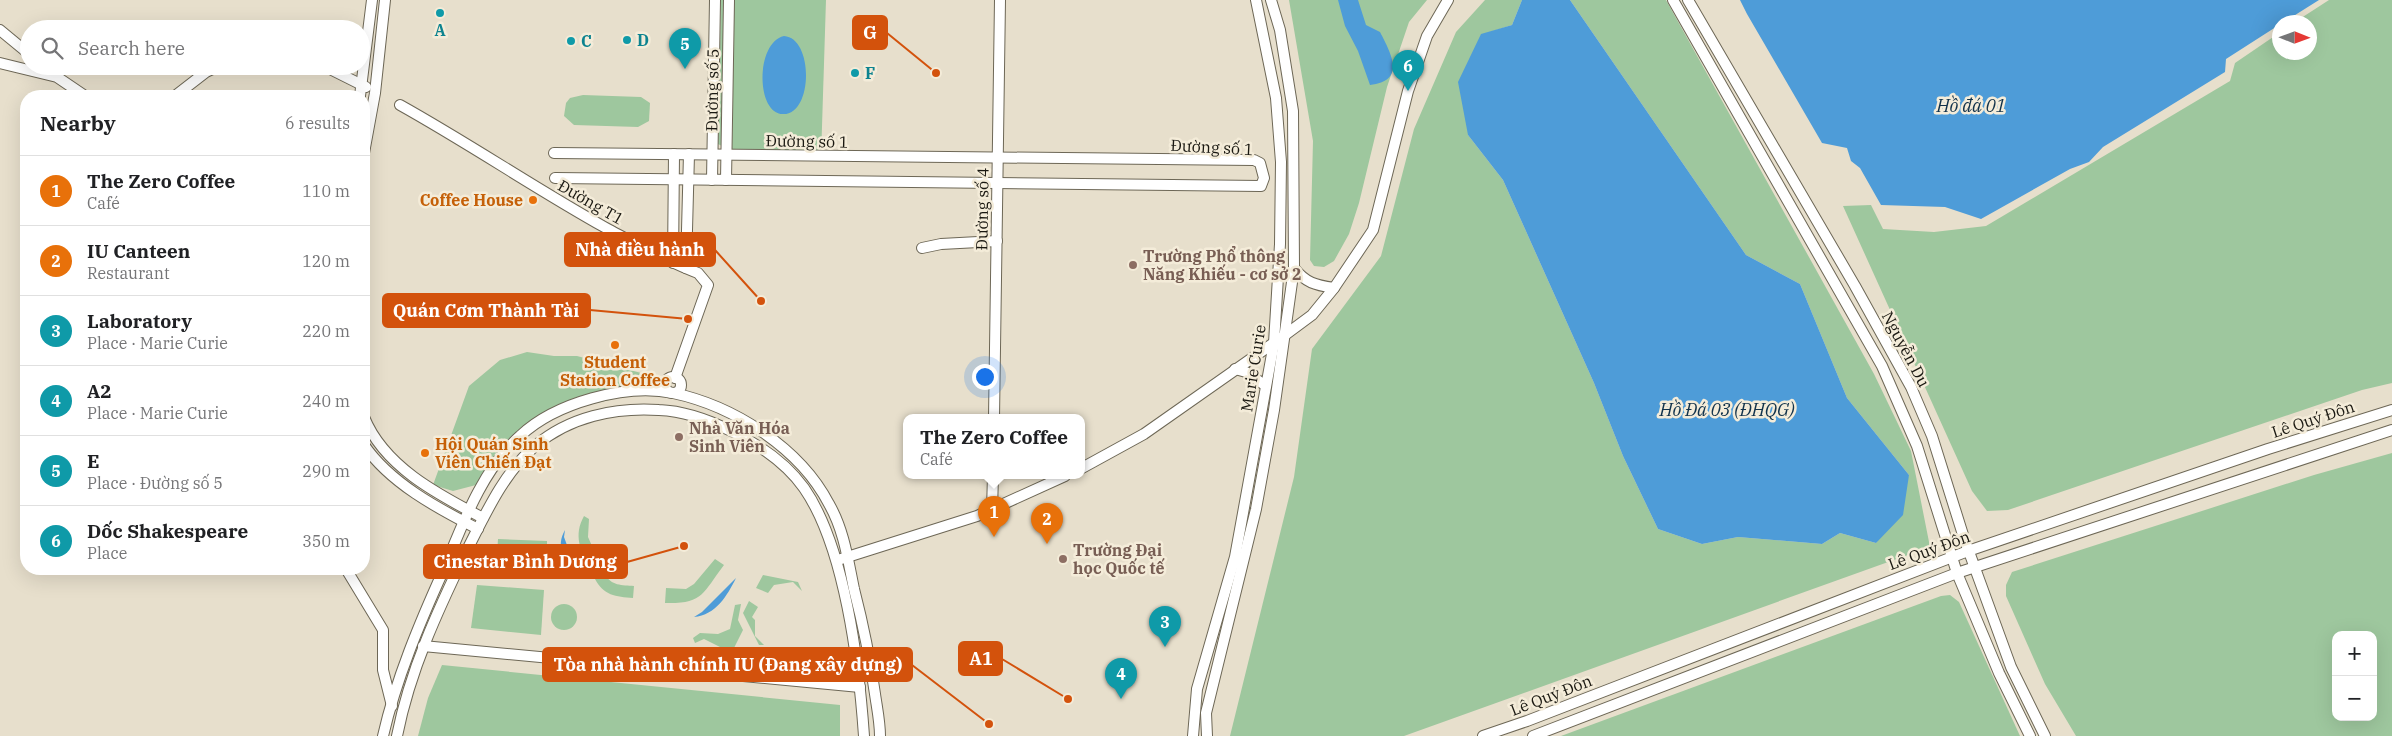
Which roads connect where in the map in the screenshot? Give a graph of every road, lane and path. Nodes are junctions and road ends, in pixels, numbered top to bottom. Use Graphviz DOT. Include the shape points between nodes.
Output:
graph roads {
  1 [pos="372,0"];
  2 [pos="385,0"];
  3 [pos="715,0"];
  4 [pos="729,0"];
  5 [pos="1000,0"];
  6 [pos="1256,0"];
  7 [pos="1271,0"];
  8 [pos="1448,0"];
  9 [pos="1673,0"];
  10 [pos="1688,0"];
  11 [pos="370,20"];
  12 [pos="0,30"];
  13 [pos="20,47"];
  14 [pos="0,63"];
  15 [pos="20,68"];
  16 [pos="49,75"];
  17 [pos="55,75"];
  18 [pos="202,75"];
  19 [pos="343,75"];
  20 [pos="363,75"];
  21 [pos="57,77"];
  22 [pos="362,84"];
  23 [pos="76,90"];
  24 [pos="183,90"];
  25 [pos="361,90"];
  26 [pos="375,93"];
  27 [pos="400,105"];
  28 [pos="370,120"];
  29 [pos="554,153"];
  30 [pos="674,154"];
  31 [pos="689,154"];
  32 [pos="712,155"];
  33 [pos="726,155"];
  34 [pos="998,158"];
  35 [pos="555,178"];
  36 [pos="674,180"];
  37 [pos="688,180"];
  38 [pos="712,180"];
  39 [pos="726,180"];
  40 [pos="997,183"];
  41 [pos="996,241"];
  42 [pos="922,248"];
  43 [pos="673,263"];
  44 [pos="686,268"];
  45 [pos="1294,268"];
  46 [pos="1334,288"];
  47 [pos="1285,335"];
  48 [pos="1274,343"];
  49 [pos="1235,369"];
  50 [pos="1266,386"];
  51 [pos="672,393"];
  52 [pos="2392,410"];
  53 [pos="672,411"];
  54 [pos="994,414"];
  55 [pos="370,428"];
  56 [pos="2392,430"];
  57 [pos="2268,449"];
  58 [pos="370,452"];
  59 [pos="1085,466"];
  60 [pos="2274,467"];
  61 [pos="993,479"];
  62 [pos="1058,479"];
  63 [pos="992,509"];
  64 [pos="470,511"];
  65 [pos="484,518"];
  66 [pos="464,522"];
  67 [pos="478,529"];
  68 [pos="1968,551"];
  69 [pos="847,556"];
  70 [pos="1952,557"];
  71 [pos="836,561"];
  72 [pos="1974,567"];
  73 [pos="1957,573"];
  74 [pos="350,575"];
  75 [pos="423,646"];
  76 [pos="1711,649"];
  77 [pos="1719,664"];
  78 [pos="860,687"];
  79 [pos="1609,689"];
  80 [pos="1616,704"];
  81 [pos="392,706"];
  82 [pos="403,709"];
  83 [pos="1527,721"];
  84 [pos="383,736"];
  85 [pos="398,736"];
  86 [pos="864,736"];
  87 [pos="880,736"];
  88 [pos="1193,736"];
  89 [pos="1207,736"];
  90 [pos="1483,736"];
  91 [pos="1533,736"];
  92 [pos="2030,736"];
  93 [pos="2045,736"];
  1 -- 11 [label="street"];
  2 -- 26 [label="street"];
  3 -- 32 [label="street, Đường số 5"];
  4 -- 33 [label="street, Đường số 5"];
  5 -- 34 [label="street, Đường số 4"];
  6 -- 48 [label="street, Marie Curie" via="1276,98 1281,162"];
  7 -- 45 [label="street, Marie Curie" via="1280,30 1293,111"];
  8 -- 46 [label="street" via="1426,36 1408,91 1373,230"];
  9 -- 70 [label="street, Nguyễn Du" via="1882,366 1918,446"];
  10 -- 68 [label="street, Nguyễn Du" via="1911,387 1932,436"];
  12 -- 13 [label="street"];
  14 -- 15 [label="street"];
  16 -- 21 [label="street"];
  17 -- 21 [label="street"];
  18 -- 24 [label="street"];
  19 -- 22 [label="street"];
  20 -- 22 [label="street"];
  21 -- 23 [label="street"];
  22 -- 25 [label="street"];
  22 -- 26 [label="street"];
  26 -- 28 [label="street"];
  27 -- 43 [label="street, Đường T1" via="559,202"];
  29 -- 30 [label="street, Đường số 1"];
  30 -- 31 [label="street, Đường số 1"];
  30 -- 36 [label="street"];
  31 -- 32 [label="street, Đường số 1"];
  31 -- 37 [label="street"];
  32 -- 33 [label="street, Đường số 1"];
  32 -- 38 [label="street, Đường số 5"];
  33 -- 34 [label="street, Đường số 1"];
  33 -- 39 [label="street, Đường số 5"];
  34 -- 40 [label="street, Đường số 4"];
  34 -- 40 [label="street, Đường số 1" via="1254,160 1260,163 1264,178 1260,186"];
  35 -- 36 [label="street, Đường số 1"];
  36 -- 37 [label="street, Đường số 1"];
  36 -- 43 [label="street"];
  37 -- 38 [label="street, Đường số 1"];
  37 -- 44 [label="street"];
  38 -- 39 [label="street, Đường số 1"];
  39 -- 40 [label="street, Đường số 1"];
  40 -- 41 [label="street, Đường số 4"];
  41 -- 42 [label="street"];
  41 -- 54 [label="street, Đường số 4"];
  43 -- 44 [label="street, Đường T1"];
  44 -- 51 [label="street, Đường T1" via="698,273 708,285 675,378 681,385 677,392"];
  45 -- 46 [label="street" via="1302,279"];
  45 -- 47 [label="street, Marie Curie"];
  46 -- 47 [label="street" via="1312,314"];
  47 -- 48 [label="street"];
  47 -- 89 [label="street, Marie Curie" via="1256,509 1206,713"];
  48 -- 49 [label="street"];
  48 -- 50 [label="street, Marie Curie"];
  49 -- 50 [label="street" via="1246,372"];
  49 -- 59 [label="street" via="1144,434"];
  50 -- 88 [label="street, Marie Curie" via="1235,558 1197,689"];
  51 -- 53 [label="street"];
  51 -- 64 [label="street" via="609,394 574,404 542,420 521,434 503,453"];
  51 -- 69 [label="street" via="728,412 794,458 829,502 840,527"];
  52 -- 57 [label="street, Lê Quý Đôn"];
  53 -- 65 [label="street" via="615,411 575,422 555,432 518,462 502,483"];
  53 -- 71 [label="street" via="701,418 734,432 786,468 817,510"];
  55 -- 64 [label="street" via="402,467 424,486"];
  56 -- 60 [label="street, Lê Quý Đôn"];
  57 -- 60 [label="street"];
  57 -- 68 [label="street, Lê Quý Đôn"];
  58 -- 66 [label="street" via="403,485"];
  60 -- 72 [label="street, Lê Quý Đôn"];
  61 -- 63 [label="street"];
  62 -- 63 [label="street"];
  63 -- 69 [label="street" via="955,524"];
  64 -- 65 [label="street"];
  64 -- 66 [label="street"];
  65 -- 67 [label="street"];
  66 -- 67 [label="street"];
  66 -- 81 [label="street" via="416,635"];
  67 -- 75 [label="street"];
  68 -- 70 [label="street, Lê Quý Đôn"];
  68 -- 72 [label="street, Nguyễn Du"];
  69 -- 71 [label="street"];
  69 -- 87 [label="street" via="868,645"];
  70 -- 73 [label="street, Nguyễn Du"];
  70 -- 76 [label="street, Lê Quý Đôn"];
  71 -- 78 [label="street"];
  72 -- 73 [label="street, Lê Quý Đôn"];
  72 -- 93 [label="street, Nguyễn Du" via="2011,667"];
  73 -- 77 [label="street, Lê Quý Đôn"];
  73 -- 92 [label="street, Nguyễn Du" via="1999,673"];
  74 -- 81 [label="street" via="383,630 383,670"];
  75 -- 78 [label="street"];
  75 -- 82 [label="street"];
  76 -- 77 [label="street"];
  76 -- 79 [label="street, Lê Quý Đôn"];
  77 -- 80 [label="street, Lê Quý Đôn"];
  78 -- 86 [label="street"];
  79 -- 80 [label="street"];
  79 -- 83 [label="street, Lê Quý Đôn"];
  80 -- 91 [label="street, Lê Quý Đôn"];
  81 -- 82 [label="street"];
  81 -- 84 [label="street"];
  82 -- 85 [label="street"];
  83 -- 90 [label="street, Lê Quý Đôn"];
  83 -- 91 [label="street"];
}
